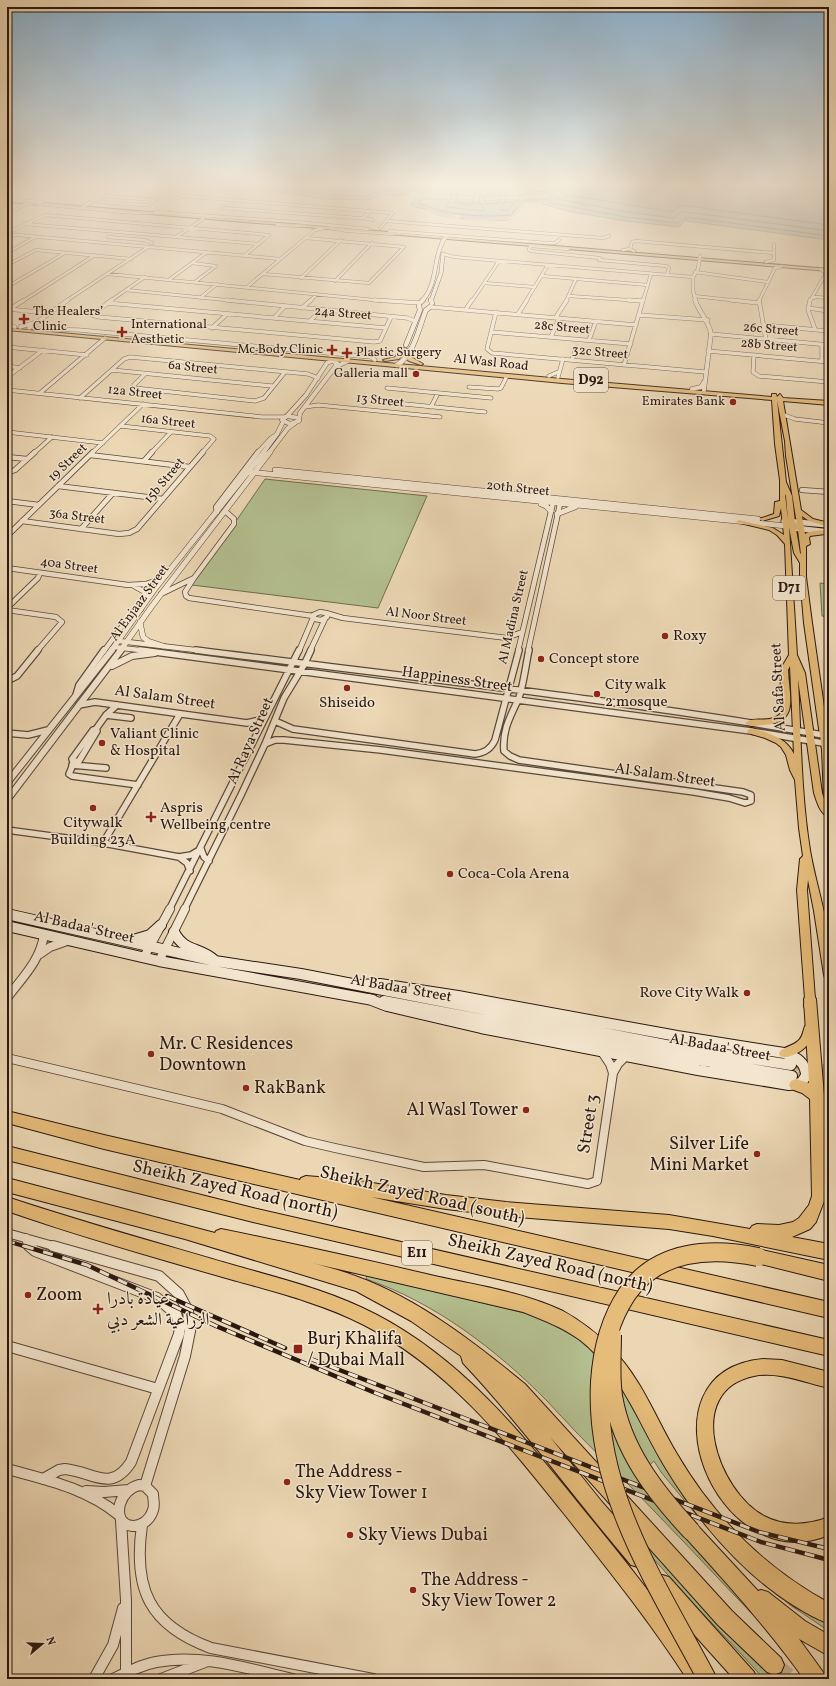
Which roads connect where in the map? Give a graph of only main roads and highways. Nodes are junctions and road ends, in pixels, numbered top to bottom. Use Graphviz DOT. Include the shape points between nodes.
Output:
graph roads {
  1 [pos="437,263"];
  2 [pos="442,263"];
  3 [pos="762,263"];
  4 [pos="762,263"];
  5 [pos="768,263"];
  6 [pos="781,265"];
  7 [pos="829,269"];
  8 [pos="420,304"];
  9 [pos="431,305"];
  10 [pos="7,327"];
  11 [pos="30,328"];
  12 [pos="105,338"];
  13 [pos="147,341"];
  14 [pos="198,346"];
  15 [pos="188,348"];
  16 [pos="405,349"];
  17 [pos="406,356"];
  18 [pos="377,360"];
  19 [pos="401,364"];
  20 [pos="424,364"];
  21 [pos="482,373"];
  22 [pos="558,375"];
  23 [pos="570,381"];
  24 [pos="647,385"];
  25 [pos="737,395"];
  26 [pos="778,397"];
  27 [pos="800,401"];
  28 [pos="829,402"];
  29 [pos="776,412"];
  30 [pos="784,413"];
  31 [pos="783,480"];
  32 [pos="782,494"];
  33 [pos="799,511"];
  34 [pos="762,519"];
  35 [pos="739,522"];
  36 [pos="793,525"];
  37 [pos="828,528"];
  38 [pos="788,544"];
  39 [pos="803,562"];
  40 [pos="793,655"];
  41 [pos="808,729"];
  42 [pos="826,735"];
  43 [pos="797,738"];
  44 [pos="811,745"];
  45 [pos="799,780"];
  46 [pos="829,804"];
  47 [pos="829,814"];
  48 [pos="806,851"];
  49 [pos="7,914"];
  50 [pos="161,925"];
  51 [pos="7,926"];
  52 [pos="174,932"];
  53 [pos="125,941"];
  54 [pos="215,961"];
  55 [pos="829,975"];
  56 [pos="358,985"];
  57 [pos="368,999"];
  58 [pos="810,999"];
  59 [pos="784,1053"];
  60 [pos="792,1065"];
  61 [pos="794,1080"];
  62 [pos="817,1096"];
  63 [pos="7,1117"];
  64 [pos="7,1153"];
  65 [pos="275,1182"];
  66 [pos="7,1186"];
  67 [pos="7,1204"];
  68 [pos="713,1229"];
  69 [pos="184,1232"];
  70 [pos="829,1252"];
  71 [pos="829,1273"];
  72 [pos="829,1310"];
  73 [pos="612,1324"];
  74 [pos="452,1340"];
  75 [pos="829,1348"];
  76 [pos="829,1380"];
  77 [pos="829,1526"];
  78 [pos="725,1566"];
  79 [pos="829,1614"];
  80 [pos="829,1646"];
  81 [pos="774,1665"];
  82 [pos="699,1679"];
  83 [pos="707,1679"];
  84 [pos="747,1679"];
  85 [pos="816,1679"];
  1 -- 8 [label="main road" via="425,299"];
  2 -- 9 [label="main road"];
  3 -- 5 [label="main road"];
  4 -- 5 [label="main road"];
  5 -- 6 [label="main road"];
  6 -- 7 [label="main road"];
  6 -- 7 [label="main road"];
  8 -- 9 [label="main road"];
  8 -- 16 [label="main road"];
  9 -- 17 [label="main road" via="426,310"];
  10 -- 11 [label="main road"];
  10 -- 11 [label="main road, Al Wasl Road / D92"];
  10 -- 12 [label="main road, Al Wasl Road / D92"];
  11 -- 13 [label="main road, Al Wasl Road / D92"];
  12 -- 13 [label="main road"];
  12 -- 13 [label="main road, Al Wasl Road / D92"];
  13 -- 14 [label="main road, Al Wasl Road / D92"];
  13 -- 18 [label="main road, Al Wasl Road / D92"];
  14 -- 15 [label="main road"];
  14 -- 19 [label="main road, Al Wasl Road / D92"];
  16 -- 18 [label="main road" via="398,358"];
  16 -- 19 [label="main road"];
  17 -- 19 [label="main road"];
  17 -- 20 [label="main road"];
  18 -- 19 [label="main road, Al Wasl Road / D92"];
  19 -- 20 [label="main road, Al Wasl Road / D92"];
  19 -- 21 [label="main road, Al Wasl Road / D92"];
  20 -- 22 [label="main road, Al Wasl Road / D92"];
  21 -- 22 [label="main road" via="554,379"];
  21 -- 23 [label="main road, Al Wasl Road / D92"];
  22 -- 24 [label="main road, Al Wasl Road / D92"];
  23 -- 24 [label="main road"];
  23 -- 25 [label="main road, Al Wasl Road / D92"];
  24 -- 26 [label="main road, Al Wasl Road / D92" via="692,389 704,386 715,391"];
  25 -- 26 [label="main road, Al Wasl Road / D92"];
  25 -- 29 [label="main road" via="766,401"];
  26 -- 27 [label="main road, Al Wasl Road / D92"];
  26 -- 28 [label="main road"];
  26 -- 29 [label="main road, Al Safa Street / D71"];
  26 -- 30 [label="main road, Al Safa Street / D71"];
  27 -- 28 [label="main road, Al Wasl Road / D92"];
  27 -- 30 [label="main road" via="786,402"];
  29 -- 31 [label="main road, Al Safa Street / D71"];
  30 -- 33 [label="main road, Al Safa Street / D71"];
  31 -- 32 [label="main road, Al Safa Street / D71"];
  31 -- 36 [label="main road" via="789,496"];
  32 -- 34 [label="main road" via="778,500 777,515"];
  32 -- 36 [label="main road, Al Safa Street / D71"];
  33 -- 36 [label="main road, Al Safa Street / D71"];
  33 -- 37 [label="main road"];
  35 -- 38 [label="main road" via="771,529"];
  36 -- 37 [label="main road"];
  36 -- 37 [label="main road"];
  36 -- 38 [label="main road, Al Safa Street / D71"];
  36 -- 39 [label="main road" via="797,553"];
  37 -- 39 [label="main road" via="806,536 808,554"];
  38 -- 40 [label="main road, Al Safa Street / D71"];
  39 -- 42 [label="main road, D71" via="808,623"];
  40 -- 41 [label="main road" via="801,673"];
  40 -- 43 [label="main road, Al Safa Street / D71"];
  40 -- 45 [label="main road" via="784,670 785,715 779,720 750,727 784,745"];
  41 -- 42 [label="main road"];
  41 -- 44 [label="main road"];
  42 -- 46 [label="main road"];
  43 -- 44 [label="main road" via="802,745"];
  43 -- 45 [label="main road, Al Safa Street / D71"];
  44 -- 47 [label="main road" via="818,792 822,805"];
  45 -- 48 [label="main road, Al Safa Street / D71"];
  48 -- 55 [label="main road, Al Safa Street / D71" via="819,910"];
  48 -- 58 [label="main road" via="802,890"];
  49 -- 53 [label="main road, Al Badaa' Street"];
  50 -- 53 [label="main road" via="144,937"];
  51 -- 57 [label="main road, Al Badaa' Street" via="144,957"];
  52 -- 54 [label="main road" via="184,946 209,954"];
  53 -- 54 [label="main road, Al Badaa' Street"];
  54 -- 56 [label="main road, Al Badaa' Street"];
  56 -- 59 [label="main road" via="380,984 458,996"];
  56 -- 60 [label="main road, Al Badaa' Street" via="671,1046"];
  57 -- 61 [label="main road, Al Badaa' Street" via="407,1004"];
  57 -- 61 [label="main road" via="387,1006 481,1028 602,1052 698,1070"];
  58 -- 59 [label="main road" via="806,1041 795,1050"];
  58 -- 62 [label="highway"];
  59 -- 61 [label="main road" via="795,1056 806,1067 804,1080"];
  61 -- 62 [label="highway"];
  62 -- 68 [label="highway" via="819,1196 809,1220 796,1229 780,1233 739,1228"];
  63 -- 65 [label="highway, Sheikh Zayed Road (south) / E11"];
  64 -- 75 [label="highway, Sheikh Zayed Road (north) / E11" via="253,1215"];
  65 -- 68 [label="highway" via="354,1187 476,1206 647,1219"];
  65 -- 72 [label="highway, Sheikh Zayed Road (south) / E11"];
  66 -- 69 [label="highway"];
  67 -- 82 [label="highway" via="334,1304 370,1319 412,1344 452,1374 491,1411 642,1596"];
  68 -- 70 [label="highway"];
  69 -- 74 [label="highway" via="357,1284 397,1303"];
  69 -- 79 [label="highway" via="206,1232 310,1254 523,1304 546,1311 567,1322 597,1344 623,1373 679,1474 726,1535 785,1588"];
  71 -- 73 [label="highway, bridge" via="728,1251 709,1250 682,1255 650,1271 630,1291"];
  73 -- 78 [label="highway, bridge" via="612,1395 624,1436 645,1476 666,1503"];
  73 -- 83 [label="highway, bridge" via="603,1351 598,1384 600,1430 606,1462 621,1510 640,1553"];
  74 -- 81 [label="highway" via="519,1390 725,1618"];
  74 -- 84 [label="highway" via="512,1403 619,1536"];
  76 -- 77 [label="highway" via="777,1369 746,1370 719,1385 708,1406 704,1430 713,1470 724,1492 745,1514 760,1524 792,1533 815,1532"];
  78 -- 80 [label="highway" via="782,1617"];
  78 -- 85 [label="highway" via="784,1635"];
}
